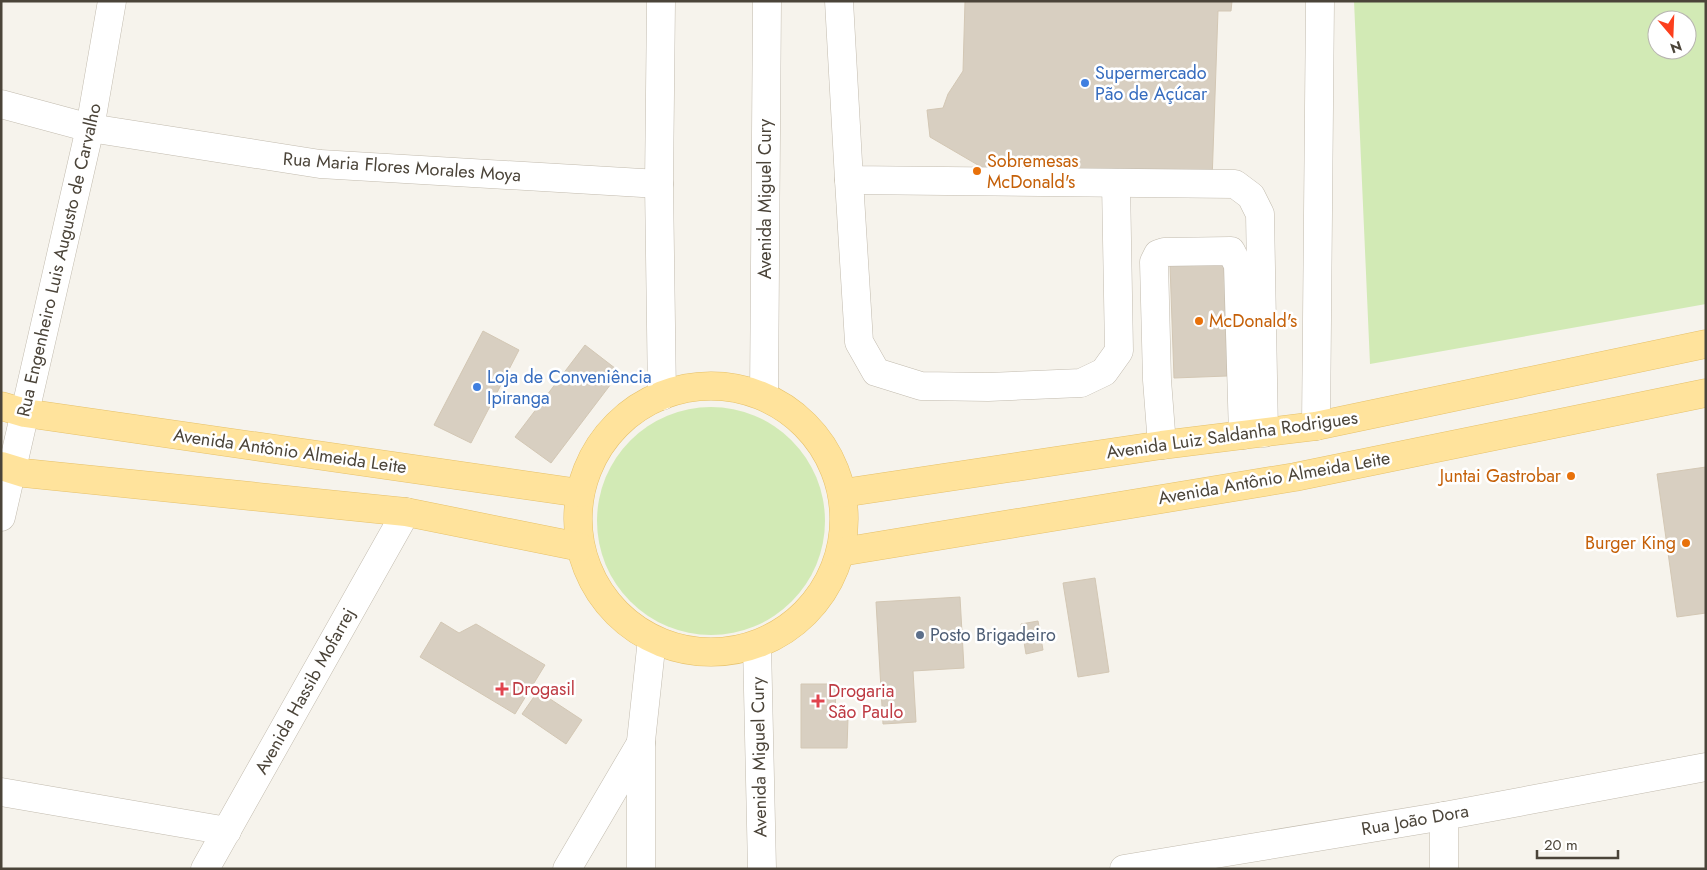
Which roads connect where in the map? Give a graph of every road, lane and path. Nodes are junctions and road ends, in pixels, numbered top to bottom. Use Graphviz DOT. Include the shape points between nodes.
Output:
graph roads {
  1 [pos="112,1"];
  2 [pos="661,1"];
  3 [pos="767,1"];
  4 [pos="839,1"];
  5 [pos="1320,1"];
  6 [pos="1,104"];
  7 [pos="90,128"];
  8 [pos="849,180"];
  9 [pos="1116,183"];
  10 [pos="659,184"];
  11 [pos="1706,344"];
  12 [pos="1706,393"];
  13 [pos="662,396"];
  14 [pos="764,396"];
  15 [pos="13,409"];
  16 [pos="1316,426"];
  17 [pos="1254,434"];
  18 [pos="1162,445"];
  19 [pos="7,468"];
  20 [pos="580,493"];
  21 [pos="843,493"];
  22 [pos="406,512"];
  23 [pos="1,517"];
  24 [pos="580,547"];
  25 [pos="841,552"];
  26 [pos="652,639"];
  27 [pos="757,645"];
  28 [pos="642,741"];
  29 [pos="1706,767"];
  30 [pos="1,792"];
  31 [pos="1444,816"];
  32 [pos="227,830"];
  33 [pos="205,869"];
  34 [pos="568,869"];
  35 [pos="642,869"];
  36 [pos="762,869"];
  37 [pos="1124,869"];
  38 [pos="1444,869"];
  1 -- 7 [label="street, Rua Engenheiro Luis Augusto de Carvalho"];
  2 -- 10 [label="street"];
  3 -- 14 [label="street, Avenida Miguel Cury"];
  4 -- 8 [label="street"];
  5 -- 16 [label="street"];
  6 -- 7 [label="street, Rua Maria Flores Morales Moya"];
  7 -- 10 [label="street, Rua Maria Flores Morales Moya" via="320,164"];
  7 -- 15 [label="street, Rua Engenheiro Luis Augusto de Carvalho"];
  8 -- 9 [label="street"];
  8 -- 9 [label="street" via="859,342 876,372 921,386 988,387 1082,383 1104,372 1119,352"];
  9 -- 17 [label="street" via="1235,184 1251,196 1260,214"];
  10 -- 13 [label="street"];
  11 -- 16 [label="main road, Avenida Luiz Saldanha Rodrigues"];
  12 -- 25 [label="main road, Avenida Antônio Almeida Leite" via="1294,477"];
  13 -- 14 [label="main road" via="695,387 730,387"];
  13 -- 20 [label="main road" via="624,418 596,452"];
  14 -- 21 [label="main road" via="798,418 824,448"];
  15 -- 19 [label="street, Rua Engenheiro Luis Augusto de Carvalho"];
  15 -- 20 [label="main road, Avenida Antônio Almeida Leite"];
  16 -- 17 [label="main road, Avenida Luiz Saldanha Rodrigues"];
  17 -- 18 [label="main road, Avenida Luiz Saldanha Rodrigues"];
  17 -- 18 [label="street" via="1235,255 1231,251 1164,252 1158,254 1154,262"];
  18 -- 21 [label="main road, Avenida Luiz Saldanha Rodrigues"];
  19 -- 22 [label="main road" via="24,473"];
  19 -- 23 [label="street, Rua Engenheiro Luis Augusto de Carvalho"];
  20 -- 24 [label="main road" via="577,520"];
  21 -- 25 [label="main road" via="845,518"];
  22 -- 24 [label="main road"];
  22 -- 32 [label="street, Avenida Hassib Mofarrej"];
  24 -- 26 [label="main road" via="594,585 619,616"];
  25 -- 27 [label="main road" via="824,591 794,624"];
  26 -- 27 [label="main road" via="686,651 722,652"];
  26 -- 28 [label="street"];
  27 -- 36 [label="street, Avenida Miguel Cury"];
  28 -- 34 [label="street"];
  28 -- 35 [label="street"];
  29 -- 31 [label="street, Rua João Dora"];
  30 -- 32 [label="street"];
  31 -- 37 [label="street, Rua João Dora"];
  31 -- 38 [label="street"];
  32 -- 33 [label="street, Avenida Hassib Mofarrej"];
}
